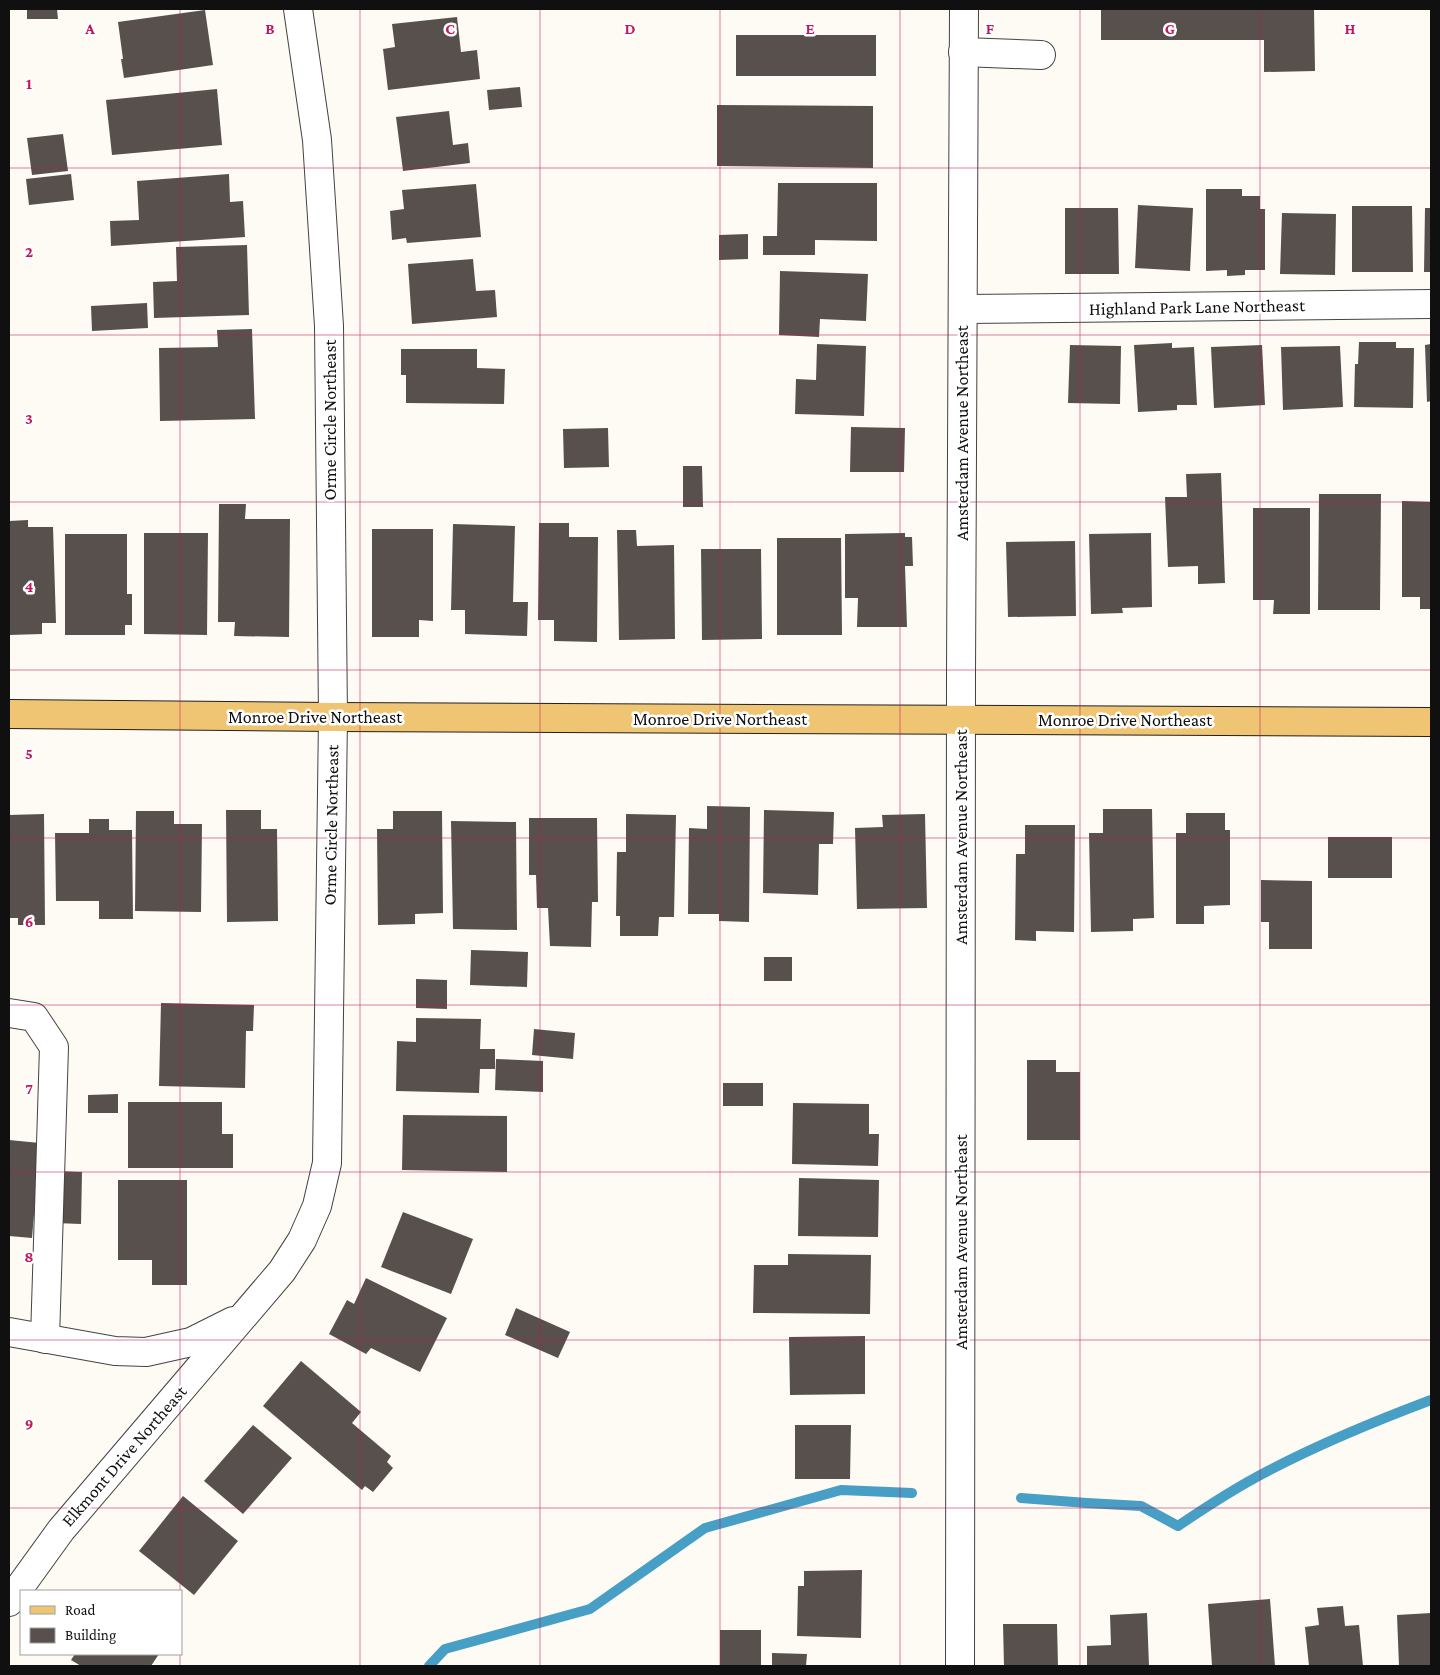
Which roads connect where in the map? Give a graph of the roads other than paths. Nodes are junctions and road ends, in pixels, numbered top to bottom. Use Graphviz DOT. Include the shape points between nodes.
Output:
graph roads {
  1 [pos="298,9"];
  2 [pos="964,9"];
  3 [pos="963,52"];
  4 [pos="1041,55"];
  5 [pos="1431,304"];
  6 [pos="963,309"];
  7 [pos="9,714"];
  8 [pos="333,718"];
  9 [pos="961,719"];
  10 [pos="1431,722"];
  11 [pos="9,1013"];
  12 [pos="245,1314"];
  13 [pos="9,1332"];
  14 [pos="45,1339"];
  15 [pos="9,1602"];
  16 [pos="960,1666"];
  1 -- 8 [label="street, Orme Circle Northeast" via="316,140 329,326"];
  2 -- 3 [label="street, Amsterdam Avenue Northeast"];
  3 -- 4 [label="street"];
  3 -- 6 [label="street, Amsterdam Avenue Northeast"];
  5 -- 6 [label="street, Highland Park Lane Northeast"];
  6 -- 9 [label="street, Amsterdam Avenue Northeast"];
  7 -- 8 [label="main road, Monroe Drive Northeast"];
  8 -- 9 [label="main road, Monroe Drive Northeast"];
  8 -- 12 [label="street, Orme Circle Northeast" via="327,1163 316,1206 302,1240 282,1271"];
  9 -- 10 [label="main road, Monroe Drive Northeast"];
  9 -- 16 [label="street, Amsterdam Avenue Northeast"];
  11 -- 14 [label="street" via="34,1016 54,1047"];
  12 -- 14 [label="street, Orme Circle Northeast" via="191,1342 146,1352"];
  12 -- 15 [label="street, Elkmont Drive Northeast" via="60,1530"];
  13 -- 14 [label="street, Orme Circle Northeast"];
}
